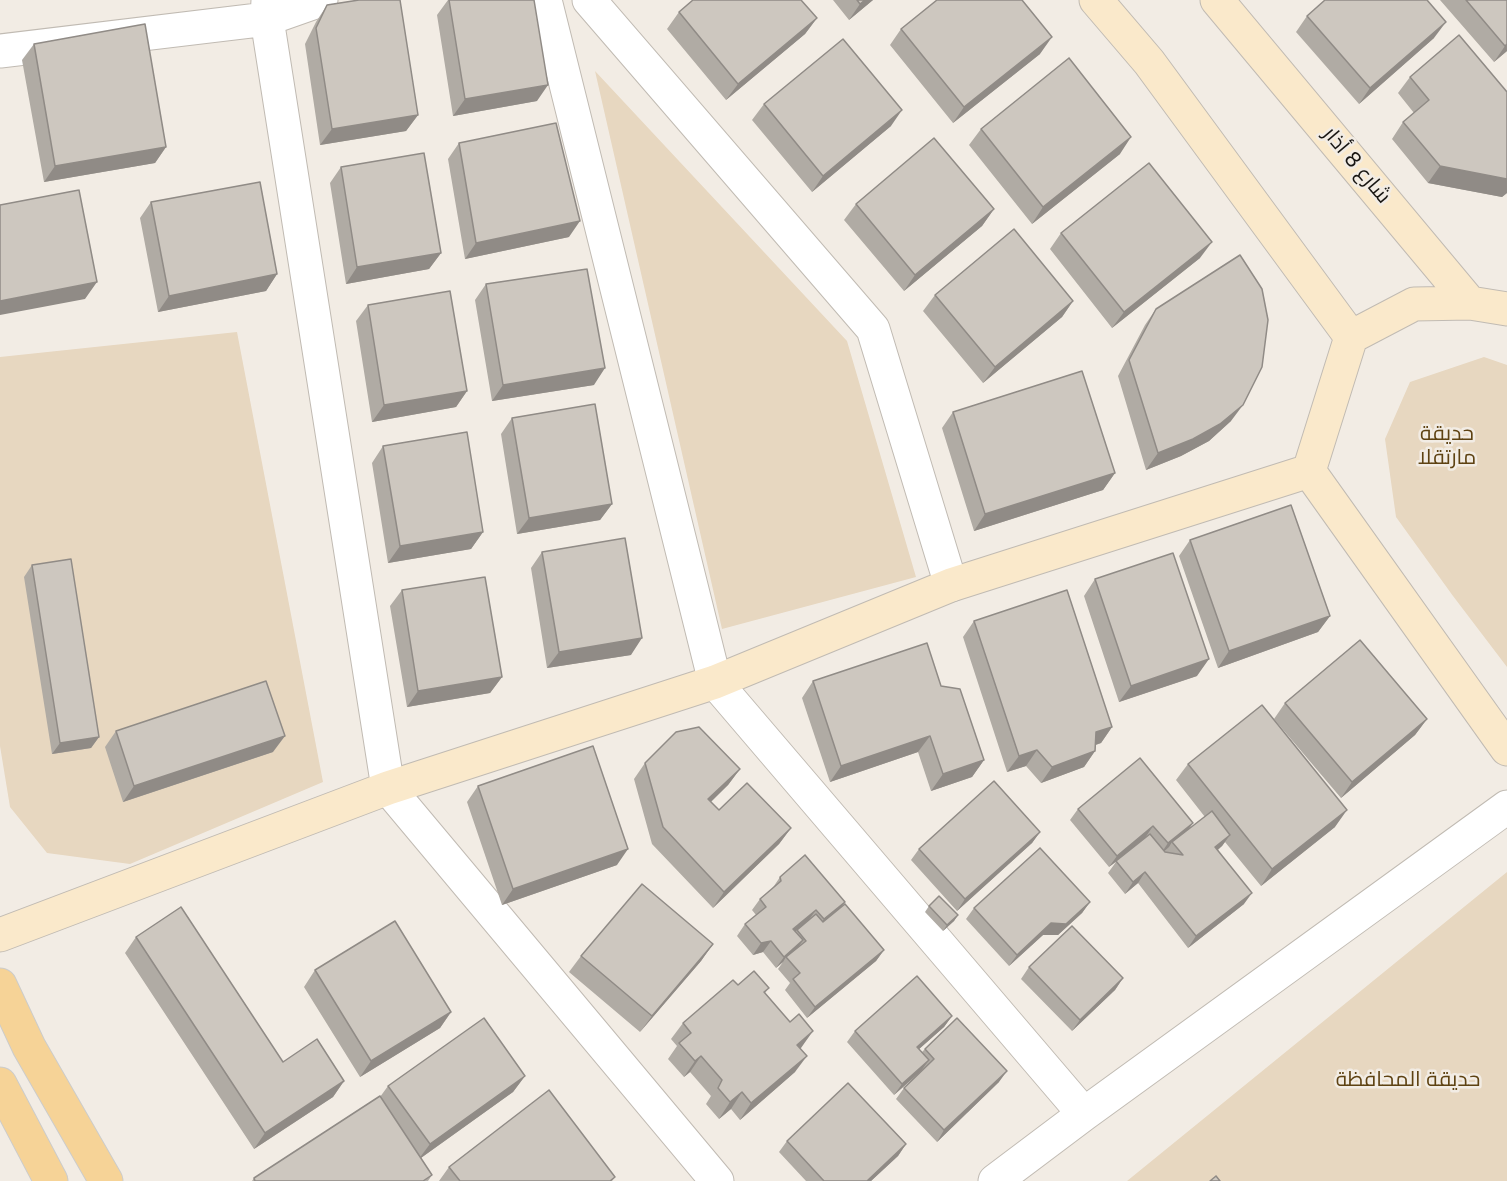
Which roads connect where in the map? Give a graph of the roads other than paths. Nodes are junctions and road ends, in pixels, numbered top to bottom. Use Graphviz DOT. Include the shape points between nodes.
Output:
graph roads {
  1 [pos="321,0"];
  2 [pos="545,0"];
  3 [pos="589,0"];
  4 [pos="1096,0"];
  5 [pos="1217,0"];
  6 [pos="268,9"];
  7 [pos="0,51"];
  8 [pos="1470,303"];
  9 [pos="1507,309"];
  10 [pos="1352,337"];
  11 [pos="1309,471"];
  12 [pos="951,585"];
  13 [pos="715,682"];
  14 [pos="1507,749"];
  15 [pos="388,788"];
  16 [pos="1507,807"];
  17 [pos="0,935"];
  18 [pos="0,985"];
  19 [pos="0,1084"];
  20 [pos="1084,1114"];
  21 [pos="51,1181"];
  22 [pos="106,1181"];
  23 [pos="717,1181"];
  24 [pos="995,1181"];
  1 -- 6 [label="street"];
  2 -- 13 [label="street"];
  3 -- 12 [label="street" via="873,329"];
  4 -- 10 [label="main road" via="1149,62"];
  5 -- 8 [label="main road, شارع 8 أذار"];
  6 -- 7 [label="street"];
  6 -- 15 [label="street"];
  8 -- 9 [label="main road"];
  8 -- 10 [label="main road" via="1414,304"];
  10 -- 11 [label="main road"];
  11 -- 12 [label="main road"];
  11 -- 14 [label="main road"];
  12 -- 13 [label="main road"];
  13 -- 15 [label="main road"];
  13 -- 20 [label="street"];
  15 -- 17 [label="main road"];
  15 -- 23 [label="street"];
  16 -- 20 [label="street"];
  18 -- 22 [label="main road" via="29,1047"];
  19 -- 21 [label="main road"];
  20 -- 24 [label="street"];
}
